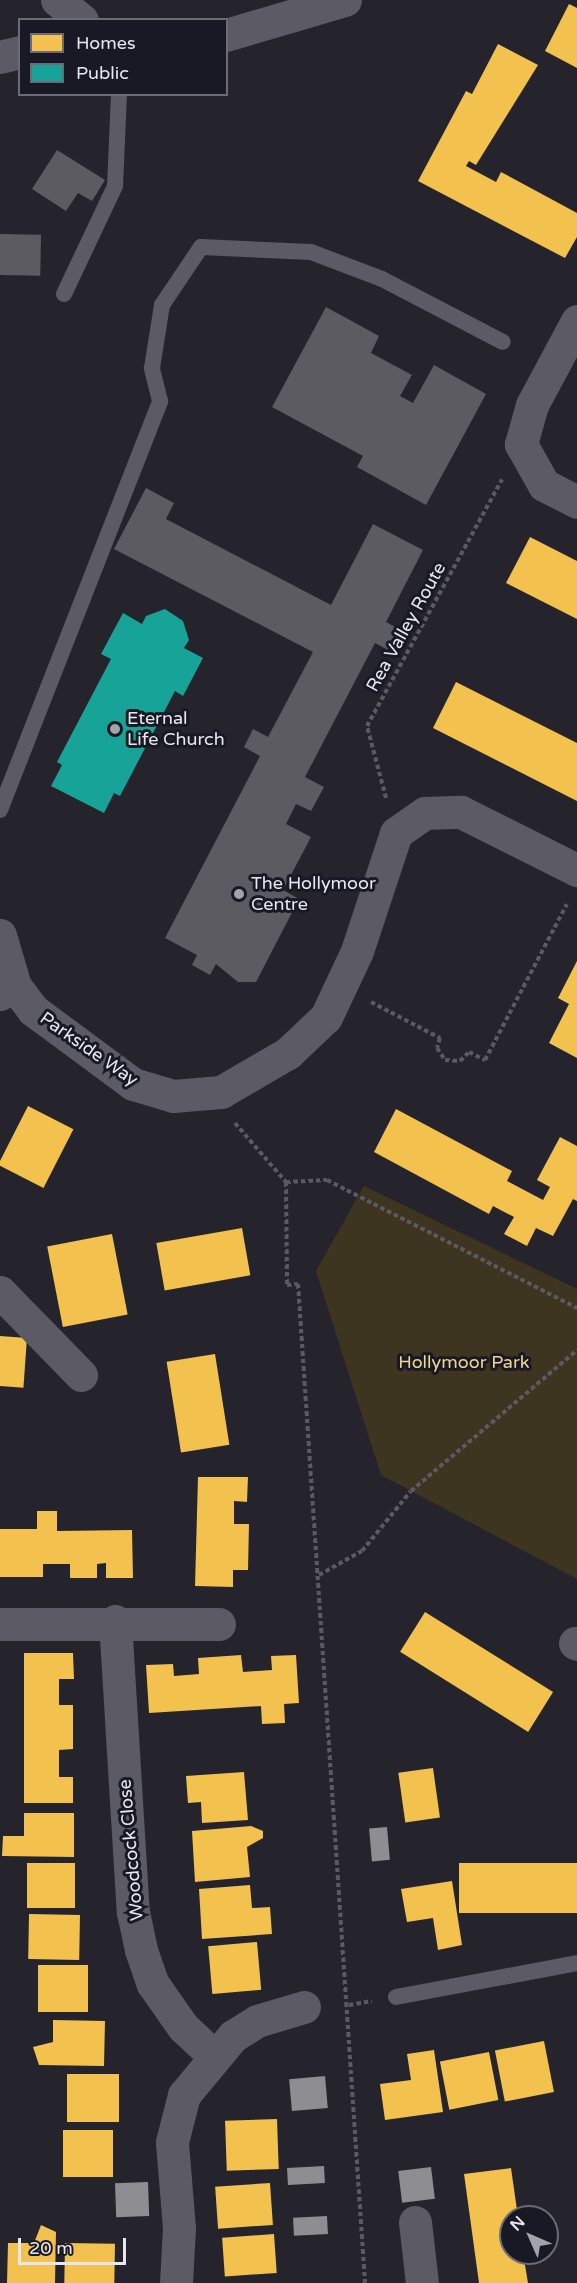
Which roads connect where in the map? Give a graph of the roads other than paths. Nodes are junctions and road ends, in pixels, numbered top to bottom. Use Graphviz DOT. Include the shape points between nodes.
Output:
graph roads {
  1 [pos="57,0"];
  2 [pos="345,0"];
  3 [pos="80,18"];
  4 [pos="228,34"];
  5 [pos="18,52"];
  6 [pos="0,57"];
  7 [pos="118,96"];
  8 [pos="64,294"];
  9 [pos="577,321"];
  10 [pos="503,342"];
  11 [pos="577,502"];
  12 [pos="0,810"];
  13 [pos="574,883"];
  14 [pos="0,934"];
  15 [pos="8,990"];
  16 [pos="0,1292"];
  17 [pos="81,1375"];
  18 [pos="115,1621"];
  19 [pos="0,1624"];
  20 [pos="219,1624"];
  21 [pos="577,1963"];
  22 [pos="396,1997"];
  23 [pos="304,2007"];
  24 [pos="213,2055"];
  25 [pos="415,2222"];
  26 [pos="176,2283"];
  27 [pos="422,2283"];
  1 -- 3 [label="street"];
  2 -- 4 [label="street"];
  5 -- 6 [label="street"];
  7 -- 8 [label="lane" via="115,186"];
  9 -- 11 [label="street" via="532,405 521,444 544,485"];
  10 -- 12 [label="lane" via="382,279 311,252 201,247 162,305 152,368 160,401"];
  13 -- 15 [label="street, Parkside Way" via="460,812 425,813 396,833 326,1017 288,1053 221,1092 173,1096 133,1084"];
  14 -- 15 [label="street"];
  16 -- 17 [label="street"];
  18 -- 19 [label="street"];
  18 -- 20 [label="street"];
  18 -- 24 [label="street, Woodcock Close" via="133,1912 141,1950 153,1983 183,2027"];
  21 -- 22 [label="lane"];
  23 -- 24 [label="street" via="256,2021"];
  24 -- 26 [label="street" via="184,2095 172,2142 179,2228"];
  25 -- 27 [label="street"];
}
